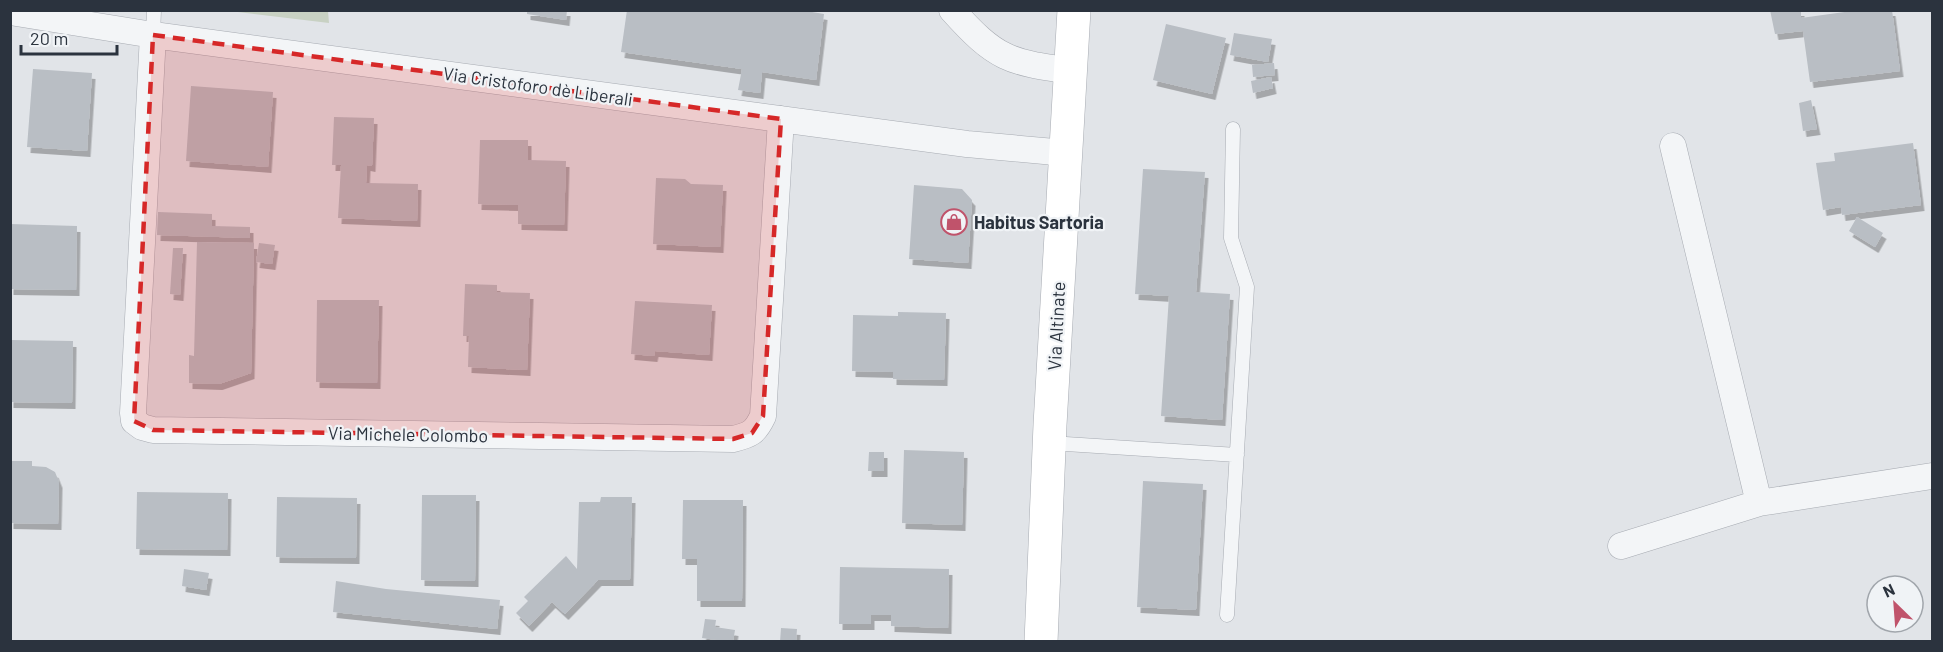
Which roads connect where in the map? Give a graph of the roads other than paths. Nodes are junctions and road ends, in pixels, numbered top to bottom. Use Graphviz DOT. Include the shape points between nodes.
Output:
graph roads {
  1 [pos="952,10"];
  2 [pos="1074,10"];
  3 [pos="10,12"];
  4 [pos="153,23"];
  5 [pos="1071,71"];
  6 [pos="781,119"];
  7 [pos="1233,129"];
  8 [pos="1673,146"];
  9 [pos="1066,153"];
  10 [pos="1050,442"];
  11 [pos="1237,455"];
  12 [pos="1932,476"];
  13 [pos="1759,503"];
  14 [pos="1621,546"];
  15 [pos="1227,615"];
  16 [pos="1041,642"];
  1 -- 5 [label="street" via="980,41 1002,56 1029,65"];
  2 -- 5 [label="street, Via Altinate"];
  3 -- 4 [label="street, Via Cristoforo dè Liberali"];
  4 -- 6 [label="street, Via Cristoforo dè Liberali"];
  4 -- 6 [label="street, Via Michele Colombo" via="133,413 134,421 153,430 733,439 752,433 763,416"];
  5 -- 9 [label="street, Via Altinate"];
  6 -- 9 [label="street, Via Cristoforo dè Liberali"];
  7 -- 11 [label="lane" via="1231,238 1247,287"];
  8 -- 13 [label="street"];
  9 -- 10 [label="street, Via Altinate"];
  10 -- 11 [label="lane"];
  10 -- 16 [label="street, Via Altinate"];
  11 -- 15 [label="lane"];
  12 -- 13 [label="street"];
  13 -- 14 [label="street"];
}
